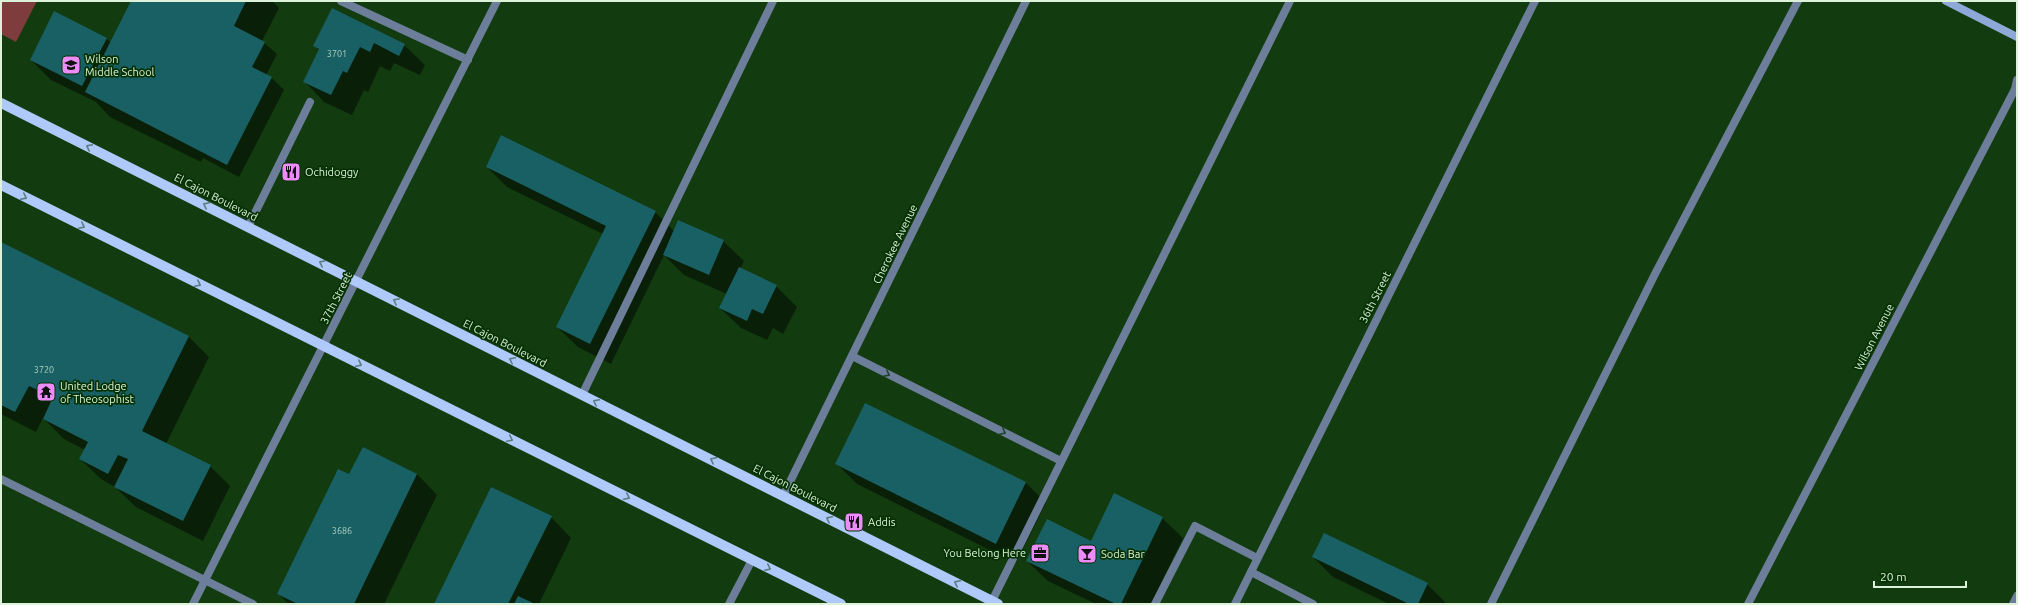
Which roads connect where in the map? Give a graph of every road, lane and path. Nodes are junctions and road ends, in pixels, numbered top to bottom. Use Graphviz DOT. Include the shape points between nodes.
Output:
graph roads {
  1 [pos="342,1"];
  2 [pos="497,1"];
  3 [pos="773,1"];
  4 [pos="1026,1"];
  5 [pos="1290,1"];
  6 [pos="1535,1"];
  7 [pos="1798,1"];
  8 [pos="1946,1"];
  9 [pos="2017,37"];
  10 [pos="468,60"];
  11 [pos="2017,80"];
  12 [pos="310,102"];
  13 [pos="1,103"];
  14 [pos="1,185"];
  15 [pos="248,226"];
  16 [pos="356,281"];
  17 [pos="324,346"];
  18 [pos="852,356"];
  19 [pos="582,395"];
  20 [pos="1061,461"];
  21 [pos="1,478"];
  22 [pos="783,496"];
  23 [pos="1257,558"];
  24 [pos="752,560"];
  25 [pos="1250,572"];
  26 [pos="205,580"];
  27 [pos="2017,596"];
  28 [pos="995,603"];
  29 [pos="194,604"];
  30 [pos="253,604"];
  31 [pos="729,604"];
  32 [pos="841,604"];
  33 [pos="1155,604"];
  34 [pos="1235,604"];
  35 [pos="1312,604"];
  36 [pos="1491,604"];
  37 [pos="1748,604"];
  38 [pos="2013,604"];
  1 -- 10 [label="street"];
  2 -- 10 [label="street, 37th Street"];
  3 -- 19 [label="street"];
  4 -- 18 [label="street, Cherokee Avenue"];
  5 -- 20 [label="street"];
  6 -- 23 [label="street, 36th Street"];
  7 -- 36 [label="street" via="1655,274"];
  8 -- 9 [label="main road"];
  10 -- 16 [label="street, 37th Street"];
  11 -- 37 [label="street, Wilson Avenue" via="2015,89"];
  12 -- 15 [label="street"];
  15 -- 13 [label="main road, El Cajon Boulevard, one-way"];
  14 -- 17 [label="main road, one-way"];
  16 -- 15 [label="main road, El Cajon Boulevard, one-way"];
  16 -- 17 [label="street, 37th Street"];
  19 -- 16 [label="main road, El Cajon Boulevard, one-way"];
  17 -- 24 [label="main road, one-way"];
  17 -- 26 [label="street, 37th Street"];
  18 -- 20 [label="street, one-way"];
  18 -- 22 [label="street, Cherokee Avenue"];
  22 -- 19 [label="main road, El Cajon Boulevard, one-way"];
  20 -- 28 [label="street"];
  21 -- 26 [label="street"];
  28 -- 22 [label="main road, El Cajon Boulevard, one-way"];
  23 -- 25 [label="street, 36th Street"];
  23 -- 33 [label="street" via="1195,526"];
  24 -- 31 [label="street"];
  24 -- 32 [label="main road, one-way"];
  25 -- 34 [label="street, 36th Street"];
  25 -- 35 [label="street"];
  26 -- 29 [label="street, 37th Street"];
  26 -- 30 [label="street"];
  27 -- 38 [label="street"];
}
